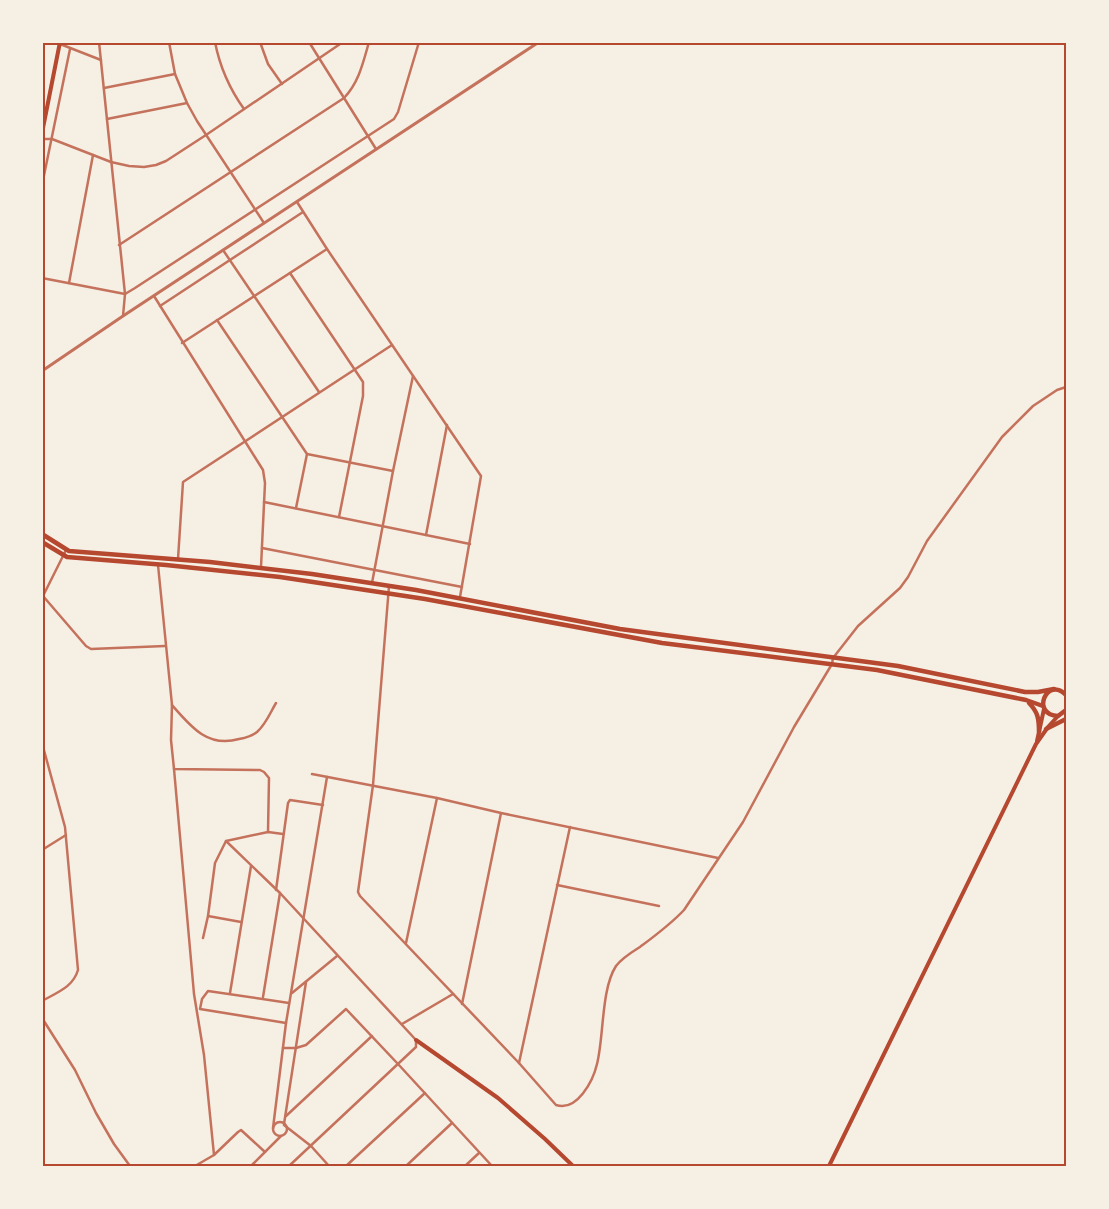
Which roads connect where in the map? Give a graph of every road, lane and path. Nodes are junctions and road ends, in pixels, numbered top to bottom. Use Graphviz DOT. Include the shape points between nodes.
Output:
graph roads {
  1 [pos="100,42"];
  2 [pos="169,42"];
  3 [pos="215,42"];
  4 [pos="260,42"];
  5 [pos="309,42"];
  6 [pos="343,42"];
  7 [pos="369,42"];
  8 [pos="419,42"];
  9 [pos="539,42"];
  10 [pos="60,44"];
  11 [pos="70,49"];
  12 [pos="101,60"];
  13 [pos="318,60"];
  14 [pos="175,74"];
  15 [pos="282,84"];
  16 [pos="104,88"];
  17 [pos="344,98"];
  18 [pos="187,103"];
  19 [pos="244,109"];
  20 [pos="107,119"];
  21 [pos="42,133"];
  22 [pos="206,135"];
  23 [pos="368,137"];
  24 [pos="42,139"];
  25 [pos="52,139"];
  26 [pos="377,150"];
  27 [pos="93,155"];
  28 [pos="111,162"];
  29 [pos="231,172"];
  30 [pos="42,185"];
  31 [pos="298,202"];
  32 [pos="256,210"];
  33 [pos="304,212"];
  34 [pos="264,224"];
  35 [pos="120,245"];
  36 [pos="327,249"];
  37 [pos="223,250"];
  38 [pos="230,260"];
  39 [pos="290,273"];
  40 [pos="42,278"];
  41 [pos="69,283"];
  42 [pos="125,294"];
  43 [pos="154,296"];
  44 [pos="254,296"];
  45 [pos="160,306"];
  46 [pos="123,316"];
  47 [pos="217,320"];
  48 [pos="182,343"];
  49 [pos="392,345"];
  50 [pos="355,369"];
  51 [pos="42,371"];
  52 [pos="413,376"];
  53 [pos="1066,386"];
  54 [pos="319,392"];
  55 [pos="282,417"];
  56 [pos="447,425"];
  57 [pos="245,440"];
  58 [pos="307,454"];
  59 [pos="350,462"];
  60 [pos="393,470"];
  61 [pos="264,502"];
  62 [pos="296,508"];
  63 [pos="339,517"];
  64 [pos="383,526"];
  65 [pos="42,534"];
  66 [pos="426,535"];
  67 [pos="42,542"];
  68 [pos="470,544"];
  69 [pos="262,548"];
  70 [pos="66,550"];
  71 [pos="64,556"];
  72 [pos="178,559"];
  73 [pos="158,565"];
  74 [pos="261,568"];
  75 [pos="374,570"];
  76 [pos="372,583"];
  77 [pos="389,586"];
  78 [pos="462,587"];
  79 [pos="388,593"];
  80 [pos="43,596"];
  81 [pos="459,599"];
  82 [pos="166,646"];
  83 [pos="833,658"];
  84 [pos="832,664"];
  85 [pos="1054,689"];
  86 [pos="1066,694"];
  87 [pos="1026,700"];
  88 [pos="276,703"];
  89 [pos="172,705"];
  90 [pos="1044,707"];
  91 [pos="1066,710"];
  92 [pos="1062,715"];
  93 [pos="1066,719"];
  94 [pos="1046,729"];
  95 [pos="1039,732"];
  96 [pos="42,743"];
  97 [pos="1036,744"];
  98 [pos="174,769"];
  99 [pos="312,774"];
  100 [pos="327,777"];
  101 [pos="373,786"];
  102 [pos="437,798"];
  103 [pos="323,805"];
  104 [pos="501,813"];
  105 [pos="570,828"];
  106 [pos="268,832"];
  107 [pos="283,834"];
  108 [pos="66,836"];
  109 [pos="226,840"];
  110 [pos="42,850"];
  111 [pos="718,858"];
  112 [pos="251,866"];
  113 [pos="557,885"];
  114 [pos="276,890"];
  115 [pos="280,893"];
  116 [pos="659,906"];
  117 [pos="208,916"];
  118 [pos="302,918"];
  119 [pos="241,922"];
  120 [pos="202,938"];
  121 [pos="406,944"];
  122 [pos="337,956"];
  123 [pos="306,982"];
  124 [pos="230,993"];
  125 [pos="291,993"];
  126 [pos="453,994"];
  127 [pos="263,998"];
  128 [pos="42,1001"];
  129 [pos="289,1003"];
  130 [pos="462,1004"];
  131 [pos="198,1009"];
  132 [pos="42,1018"];
  133 [pos="286,1023"];
  134 [pos="402,1024"];
  135 [pos="372,1036"];
  136 [pos="416,1040"];
  137 [pos="283,1048"];
  138 [pos="296,1048"];
  139 [pos="398,1064"];
  140 [pos="519,1064"];
  141 [pos="425,1093"];
  142 [pos="285,1117"];
  143 [pos="452,1123"];
  144 [pos="284,1124"];
  145 [pos="273,1128"];
  146 [pos="281,1136"];
  147 [pos="311,1146"];
  148 [pos="265,1152"];
  149 [pos="479,1153"];
  150 [pos="214,1155"];
  151 [pos="130,1166"];
  152 [pos="194,1166"];
  153 [pos="250,1166"];
  154 [pos="289,1166"];
  155 [pos="329,1166"];
  156 [pos="346,1166"];
  157 [pos="406,1166"];
  158 [pos="465,1166"];
  159 [pos="492,1166"];
  160 [pos="572,1166"];
  161 [pos="829,1166"];
  1 -- 12 [label="street"];
  2 -- 14 [label="street"];
  3 -- 19 [label="street" via="221,69"];
  4 -- 15 [label="street" via="268,64"];
  5 -- 13 [label="street"];
  6 -- 13 [label="street"];
  7 -- 17 [label="street" via="360,75"];
  8 -- 23 [label="street" via="394,120"];
  9 -- 26 [label="street"];
  10 -- 11 [label="street"];
  10 -- 21 [label="main road"];
  11 -- 12 [label="street"];
  11 -- 25 [label="street"];
  12 -- 16 [label="street"];
  13 -- 15 [label="street"];
  13 -- 17 [label="street"];
  14 -- 16 [label="street"];
  14 -- 18 [label="street"];
  15 -- 19 [label="street"];
  16 -- 20 [label="street"];
  17 -- 23 [label="street"];
  17 -- 29 [label="street"];
  18 -- 20 [label="street"];
  18 -- 22 [label="street"];
  19 -- 22 [label="street"];
  20 -- 28 [label="street"];
  22 -- 28 [label="street" via="156,165 144,167"];
  22 -- 29 [label="street"];
  23 -- 26 [label="street"];
  23 -- 32 [label="street"];
  24 -- 25 [label="street"];
  25 -- 27 [label="street"];
  25 -- 30 [label="street"];
  26 -- 31 [label="street"];
  27 -- 28 [label="street"];
  27 -- 41 [label="street"];
  28 -- 35 [label="street"];
  29 -- 32 [label="street"];
  29 -- 35 [label="street"];
  31 -- 33 [label="street"];
  31 -- 34 [label="street"];
  32 -- 34 [label="street"];
  32 -- 42 [label="street"];
  33 -- 36 [label="street"];
  33 -- 38 [label="street"];
  34 -- 37 [label="street"];
  35 -- 42 [label="street"];
  36 -- 39 [label="street"];
  36 -- 49 [label="street"];
  37 -- 38 [label="street"];
  37 -- 43 [label="street"];
  38 -- 44 [label="street"];
  38 -- 45 [label="street"];
  39 -- 44 [label="street"];
  39 -- 50 [label="street"];
  40 -- 41 [label="street"];
  41 -- 42 [label="street"];
  42 -- 46 [label="street"];
  43 -- 45 [label="street"];
  43 -- 46 [label="street"];
  44 -- 47 [label="street"];
  44 -- 54 [label="street"];
  45 -- 48 [label="street"];
  46 -- 51 [label="street"];
  47 -- 48 [label="street"];
  47 -- 55 [label="street"];
  48 -- 57 [label="street"];
  49 -- 50 [label="street"];
  49 -- 52 [label="street"];
  50 -- 54 [label="street"];
  50 -- 59 [label="street" via="364,388"];
  52 -- 56 [label="street"];
  52 -- 60 [label="street"];
  53 -- 83 [label="street" via="1033,406 1002,437 927,541 908,578 858,626"];
  54 -- 55 [label="street"];
  55 -- 57 [label="street"];
  55 -- 58 [label="street"];
  56 -- 66 [label="street"];
  56 -- 68 [label="street" via="482,476"];
  57 -- 61 [label="street" via="265,475"];
  57 -- 72 [label="street" via="183,482"];
  58 -- 59 [label="street"];
  58 -- 62 [label="street"];
  59 -- 60 [label="street"];
  59 -- 63 [label="street"];
  60 -- 64 [label="street"];
  61 -- 62 [label="street"];
  61 -- 69 [label="street"];
  62 -- 63 [label="street"];
  63 -- 64 [label="street"];
  64 -- 66 [label="street"];
  64 -- 75 [label="street"];
  65 -- 70 [label="main road"];
  66 -- 68 [label="street"];
  67 -- 71 [label="main road"];
  68 -- 78 [label="street"];
  69 -- 74 [label="street"];
  69 -- 75 [label="street"];
  70 -- 71 [label="street"];
  70 -- 72 [label="main road"];
  71 -- 73 [label="main road"];
  71 -- 80 [label="street"];
  72 -- 74 [label="main road"];
  73 -- 79 [label="main road" via="280,577"];
  73 -- 82 [label="street"];
  74 -- 76 [label="main road"];
  75 -- 76 [label="street"];
  75 -- 78 [label="street"];
  76 -- 77 [label="main road"];
  77 -- 79 [label="street"];
  77 -- 81 [label="main road"];
  78 -- 81 [label="street"];
  79 -- 84 [label="main road" via="636,639"];
  79 -- 101 [label="street"];
  80 -- 82 [label="street" via="91,649"];
  81 -- 83 [label="main road" via="630,631"];
  82 -- 89 [label="street"];
  83 -- 84 [label="street"];
  83 -- 85 [label="main road" via="898,666 1025,692"];
  84 -- 87 [label="main road"];
  84 -- 111 [label="street" via="743,822"];
  85 -- 86 [label="main road"];
  85 -- 90 [label="main road" via="1044,697"];
  87 -- 90 [label="main road"];
  87 -- 95 [label="main road" via="1039,717"];
  88 -- 89 [label="street" via="255,733 229,742 208,738 196,731"];
  89 -- 98 [label="street" via="170,740"];
  90 -- 92 [label="main road" via="1050,714"];
  90 -- 95 [label="main road"];
  91 -- 92 [label="main road"];
  92 -- 94 [label="main road"];
  93 -- 94 [label="main road"];
  94 -- 97 [label="main road"];
  95 -- 97 [label="main road"];
  96 -- 108 [label="street"];
  97 -- 161 [label="main road"];
  98 -- 106 [label="street" via="264,772 269,778"];
  98 -- 131 [label="street" via="185,905"];
  99 -- 100 [label="street"];
  100 -- 101 [label="street"];
  100 -- 103 [label="street"];
  101 -- 102 [label="street"];
  101 -- 121 [label="street" via="358,892"];
  102 -- 104 [label="street"];
  102 -- 121 [label="street"];
  103 -- 107 [label="street" via="289,801"];
  103 -- 118 [label="street"];
  104 -- 105 [label="street"];
  104 -- 130 [label="street"];
  105 -- 111 [label="street"];
  105 -- 113 [label="street"];
  106 -- 107 [label="street"];
  106 -- 109 [label="street"];
  107 -- 114 [label="street"];
  108 -- 110 [label="street"];
  108 -- 128 [label="street" via="78,970 70,985"];
  109 -- 112 [label="street"];
  109 -- 117 [label="street" via="215,864"];
  111 -- 140 [label="street" via="673,922 616,966 609,985 597,1065 578,1099 569,1106 556,1105"];
  112 -- 114 [label="street"];
  112 -- 119 [label="street"];
  113 -- 116 [label="street"];
  113 -- 140 [label="street"];
  114 -- 115 [label="street"];
  115 -- 118 [label="street"];
  115 -- 127 [label="street"];
  117 -- 119 [label="street"];
  117 -- 120 [label="street"];
  118 -- 122 [label="street"];
  118 -- 125 [label="street"];
  119 -- 124 [label="street"];
  121 -- 126 [label="street"];
  122 -- 123 [label="street"];
  122 -- 134 [label="street"];
  123 -- 125 [label="street"];
  123 -- 138 [label="street"];
  124 -- 127 [label="street"];
  124 -- 131 [label="street" via="208,991"];
  125 -- 129 [label="street"];
  126 -- 130 [label="street"];
  126 -- 134 [label="street"];
  127 -- 129 [label="street"];
  129 -- 133 [label="street"];
  130 -- 140 [label="street"];
  131 -- 133 [label="street"];
  131 -- 150 [label="street"];
  132 -- 151 [label="street" via="75,1070 105,1130"];
  133 -- 137 [label="street"];
  134 -- 136 [label="street"];
  135 -- 138 [label="street" via="346,1009 306,1045"];
  135 -- 139 [label="street"];
  135 -- 142 [label="street"];
  136 -- 139 [label="street" via="416,1047"];
  136 -- 160 [label="main road" via="498,1098"];
  137 -- 138 [label="street"];
  137 -- 145 [label="street"];
  138 -- 142 [label="street"];
  139 -- 141 [label="street"];
  139 -- 147 [label="street"];
  141 -- 143 [label="street"];
  141 -- 156 [label="street"];
  142 -- 144 [label="street"];
  143 -- 149 [label="street"];
  143 -- 157 [label="street"];
  144 -- 145 [label="street" via="277,1123"];
  144 -- 146 [label="street" via="286,1132"];
  144 -- 147 [label="street"];
  145 -- 146 [label="street" via="275,1134"];
  146 -- 148 [label="street"];
  147 -- 154 [label="street"];
  147 -- 155 [label="street"];
  148 -- 150 [label="street" via="241,1130"];
  148 -- 153 [label="street"];
  149 -- 158 [label="street"];
  149 -- 159 [label="street"];
  150 -- 152 [label="street"];
}
